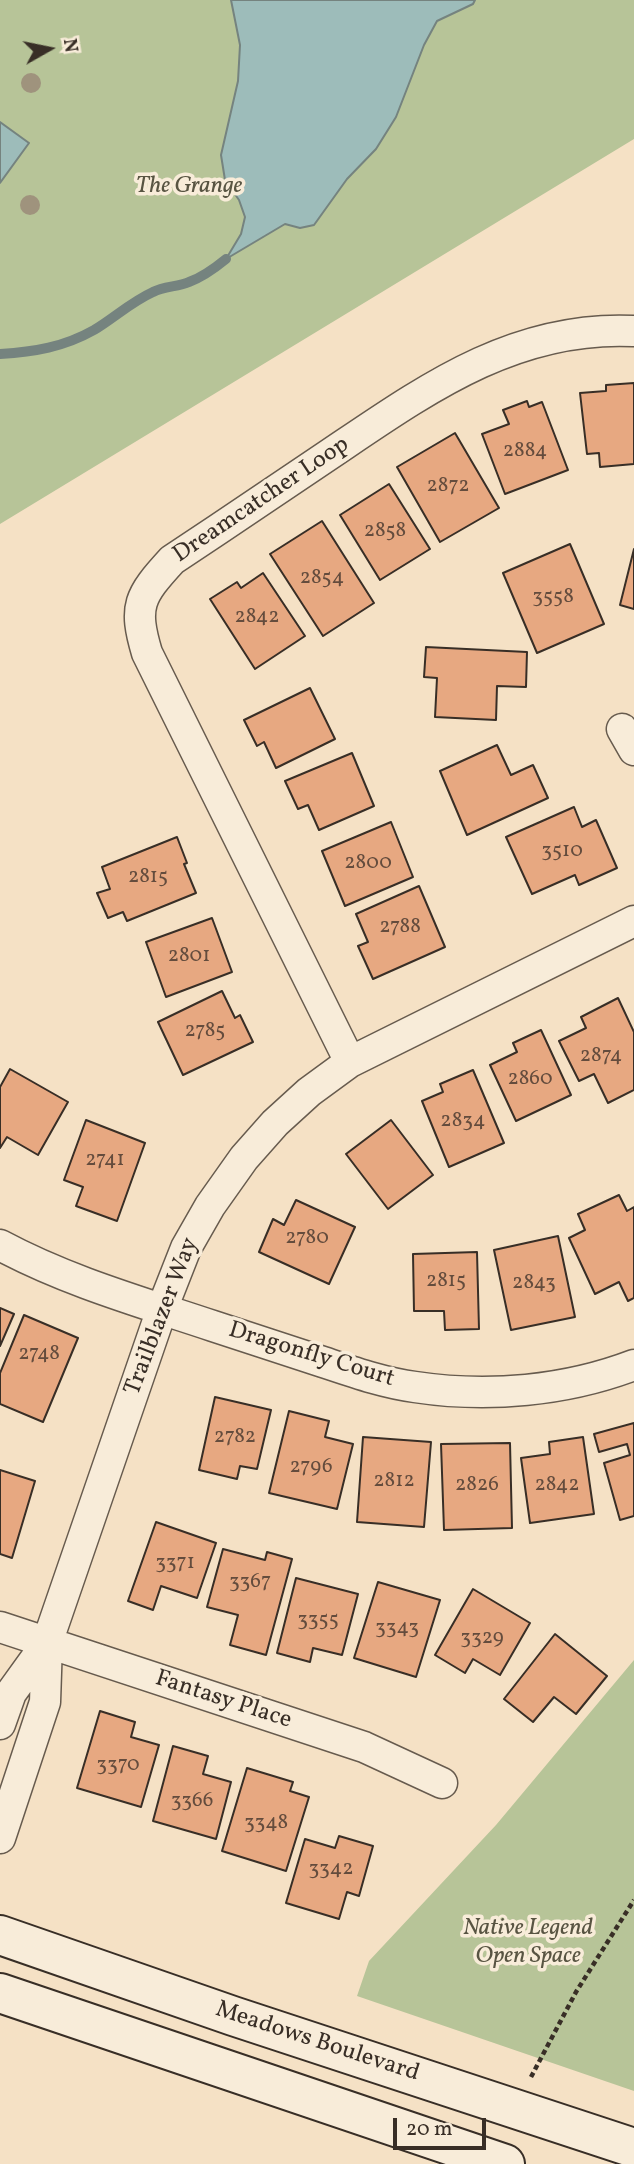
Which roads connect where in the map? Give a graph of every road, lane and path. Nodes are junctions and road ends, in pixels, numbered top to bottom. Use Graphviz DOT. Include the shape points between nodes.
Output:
graph roads {
  1 [pos="634,331"];
  2 [pos="634,921"];
  3 [pos="350,1062"];
  4 [pos="0,1245"];
  5 [pos="162,1309"];
  6 [pos="634,1365"];
  7 [pos="0,1626"];
  8 [pos="47,1643"];
  9 [pos="0,1724"];
  10 [pos="442,1783"];
  11 [pos="0,1838"];
  12 [pos="634,1900"];
  13 [pos="0,1935"];
  14 [pos="0,1957"];
  15 [pos="0,1993"];
  16 [pos="233,2016"];
  17 [pos="517,2108"];
  18 [pos="634,2148"];
  19 [pos="505,2164"];
  1 -- 3 [label="street, Dreamcatcher Loop" via="578,334 531,344 451,375 172,561 143,595 140,627 147,653"];
  2 -- 3 [label="street, Trailblazer Way"];
  3 -- 5 [label="street, Trailblazer Way" via="275,1123 244,1158 186,1248"];
  4 -- 5 [label="street, Dragonfly Court" via="48,1270"];
  5 -- 6 [label="street, Dragonfly Court" via="370,1377 415,1387 520,1390 566,1385"];
  5 -- 8 [label="street, Trailblazer Way"];
  7 -- 8 [label="street, Fantasy Place"];
  8 -- 9 [label="street, Trailblazer Way" via="11,1693"];
  8 -- 10 [label="street, Fantasy Place" via="364,1747"];
  8 -- 11 [label="street, Trailblazer Way" via="45,1702"];
  12 -- 17 [label="path" via="576,1992"];
  13 -- 16 [label="main road, Meadows Boulevard"];
  14 -- 16 [label="main road" via="175,2015 214,2021"];
  15 -- 19 [label="main road"];
  16 -- 17 [label="main road, Meadows Boulevard"];
  17 -- 18 [label="main road, Meadows Boulevard"];
}
